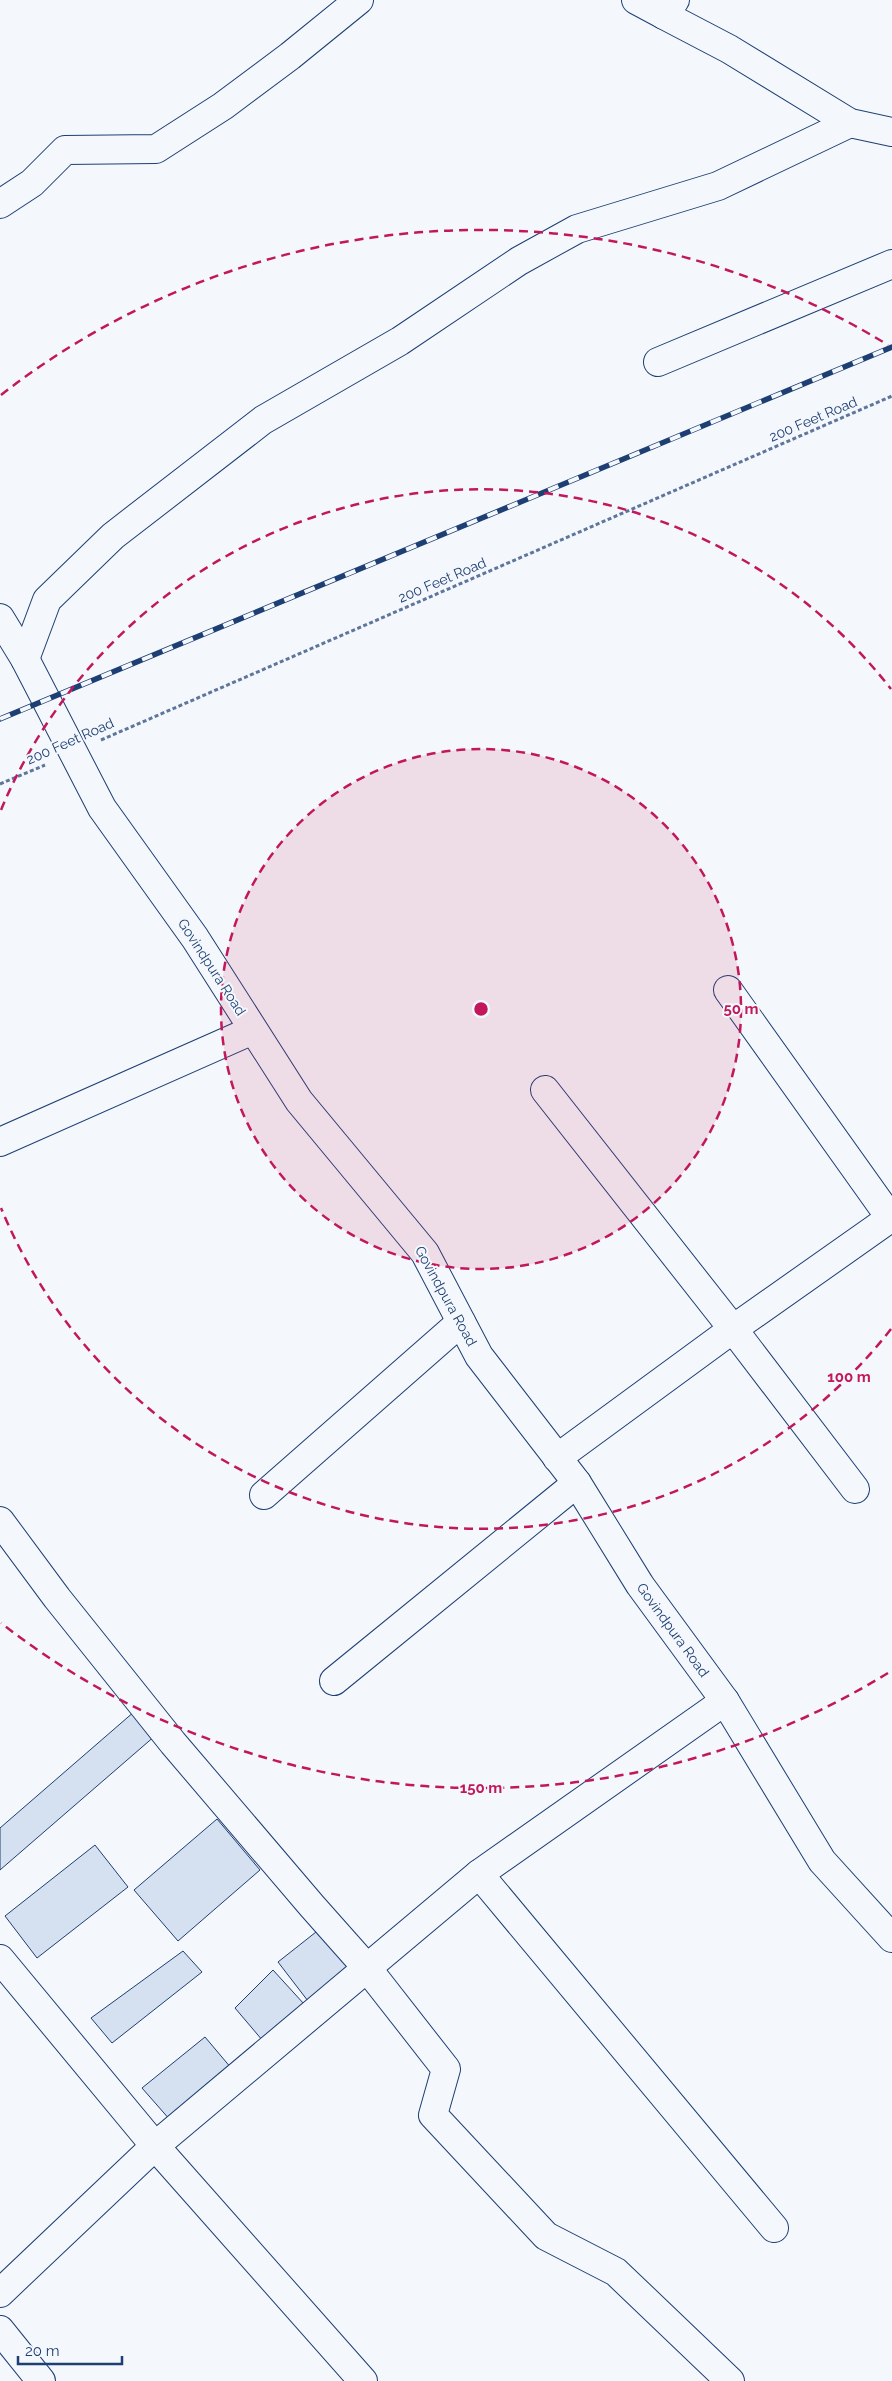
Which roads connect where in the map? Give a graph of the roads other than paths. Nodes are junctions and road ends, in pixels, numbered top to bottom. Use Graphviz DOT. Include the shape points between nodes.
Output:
graph roads {
  1 [pos="359,0"];
  2 [pos="636,0"];
  3 [pos="670,7"];
  4 [pos="850,123"];
  5 [pos="892,132"];
  6 [pos="0,204"];
  7 [pos="892,264"];
  8 [pos="658,362"];
  9 [pos="0,618"];
  10 [pos="26,659"];
  11 [pos="728,990"];
  12 [pos="253,1030"];
  13 [pos="545,1090"];
  14 [pos="0,1142"];
  15 [pos="892,1218"];
  16 [pos="461,1322"];
  17 [pos="733,1329"];
  18 [pos="557,1458"];
  19 [pos="577,1483"];
  20 [pos="855,1490"];
  21 [pos="264,1495"];
  22 [pos="0,1521"];
  23 [pos="334,1681"];
  24 [pos="725,1701"];
  25 [pos="479,1874"];
  26 [pos="892,1938"];
  27 [pos="0,1959"];
  28 [pos="367,1968"];
  29 [pos="155,2146"];
  30 [pos="774,2228"];
  31 [pos="0,2293"];
  32 [pos="0,2330"];
  33 [pos="41,2381"];
  34 [pos="363,2381"];
  35 [pos="730,2381"];
  1 -- 6 [label="street" via="223,106 156,149 65,150 32,183"];
  2 -- 3 [label="street"];
  3 -- 4 [label="street" via="729,49"];
  4 -- 5 [label="street"];
  4 -- 10 [label="street" via="718,186 577,229 519,261 400,341 263,420 113,536 47,600"];
  7 -- 8 [label="street"];
  9 -- 10 [label="street, Govindpura Road"];
  10 -- 12 [label="street, Govindpura Road" via="102,808 195,938"];
  11 -- 15 [label="street"];
  12 -- 14 [label="street"];
  12 -- 16 [label="street, Govindpura Road" via="298,1101 425,1253"];
  13 -- 17 [label="street"];
  15 -- 17 [label="street"];
  16 -- 18 [label="street, Govindpura Road" via="479,1356"];
  16 -- 21 [label="street"];
  17 -- 18 [label="street"];
  17 -- 20 [label="street"];
  18 -- 19 [label="street, Govindpura Road"];
  19 -- 23 [label="street"];
  19 -- 24 [label="street, Govindpura Road" via="640,1585"];
  22 -- 28 [label="street" via="173,1743"];
  24 -- 25 [label="street"];
  24 -- 26 [label="street, Govindpura Road" via="822,1861"];
  25 -- 28 [label="street"];
  25 -- 30 [label="street"];
  27 -- 29 [label="street"];
  28 -- 29 [label="street"];
  28 -- 35 [label="street" via="446,2069 433,2115 546,2236 616,2272"];
  29 -- 31 [label="street"];
  29 -- 34 [label="street"];
  32 -- 33 [label="street"];
}
